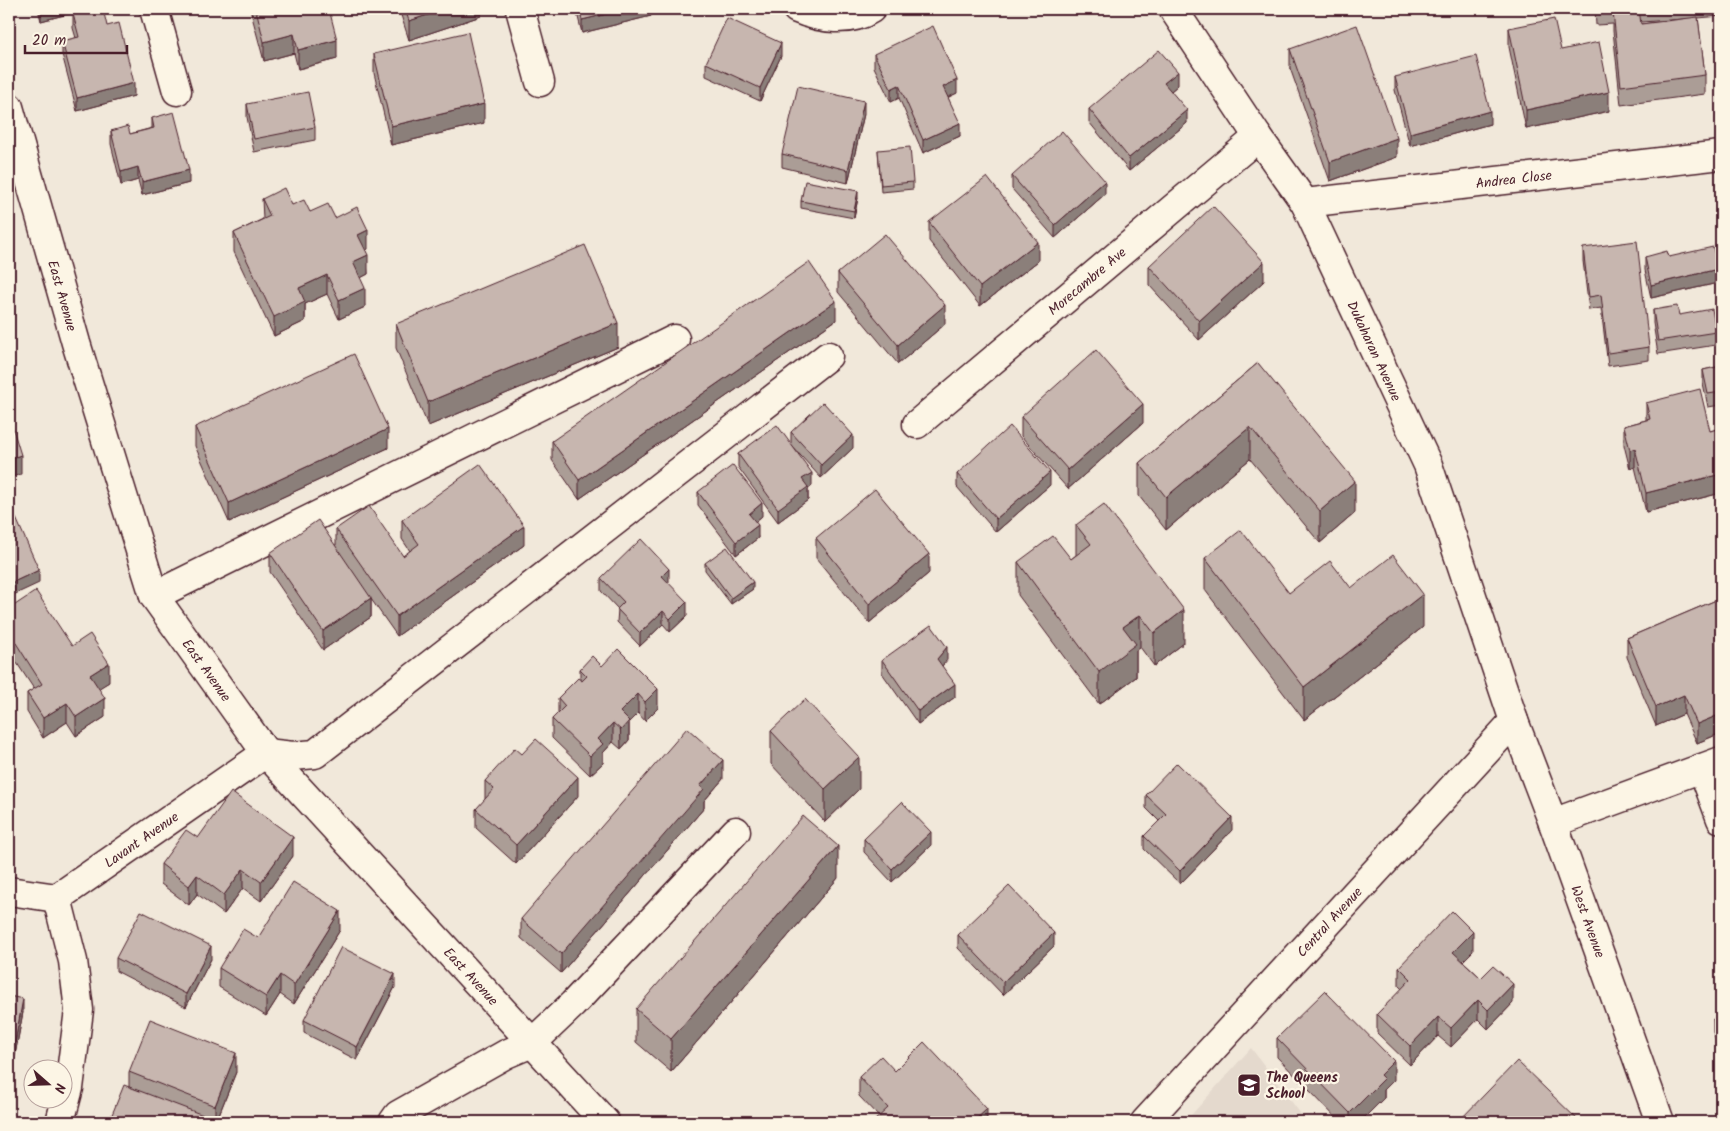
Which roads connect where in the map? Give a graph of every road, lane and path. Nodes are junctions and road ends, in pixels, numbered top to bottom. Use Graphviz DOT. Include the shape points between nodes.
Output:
graph roads {
  1 [pos="154,9"];
  2 [pos="520,9"];
  3 [pos="797,9"];
  4 [pos="871,9"];
  5 [pos="1173,9"];
  6 [pos="540,82"];
  7 [pos="177,91"];
  8 [pos="9,107"];
  9 [pos="1258,137"];
  10 [pos="1721,155"];
  11 [pos="1305,203"];
  12 [pos="675,339"];
  13 [pos="828,356"];
  14 [pos="917,424"];
  15 [pos="154,596"];
  16 [pos="1514,721"];
  17 [pos="266,753"];
  18 [pos="1712,765"];
  19 [pos="1721,819"];
  20 [pos="1553,822"];
  21 [pos="736,831"];
  22 [pos="9,891"];
  23 [pos="57,898"];
  24 [pos="532,1044"];
  25 [pos="60,1122"];
  26 [pos="394,1122"];
  27 [pos="604,1122"];
  28 [pos="1145,1122"];
  29 [pos="1660,1122"];
  1 -- 7 [label="street"];
  2 -- 6 [label="street"];
  3 -- 4 [label="street" via="833,18 861,16"];
  5 -- 9 [label="street, Dukaharan Avenue"];
  8 -- 15 [label="street, East Avenue" via="76,343"];
  9 -- 11 [label="street, Dukaharan Avenue"];
  9 -- 14 [label="street, Morecambre Ave"];
  10 -- 11 [label="street, Andrea Close"];
  11 -- 16 [label="street, Dukaharan Avenue" via="1428,465"];
  12 -- 15 [label="street"];
  13 -- 17 [label="street" via="315,754"];
  15 -- 17 [label="street, East Avenue"];
  16 -- 20 [label="street, West Avenue"];
  16 -- 28 [label="street, Central Avenue"];
  17 -- 23 [label="street, Lavant Avenue"];
  17 -- 24 [label="street, East Avenue"];
  18 -- 19 [label="street"];
  18 -- 20 [label="street"];
  20 -- 29 [label="street, West Avenue"];
  21 -- 24 [label="street"];
  22 -- 23 [label="street"];
  23 -- 25 [label="street" via="74,961 79,1010"];
  24 -- 26 [label="street" via="506,1054 398,1115"];
  24 -- 27 [label="street, East Avenue"];
}
